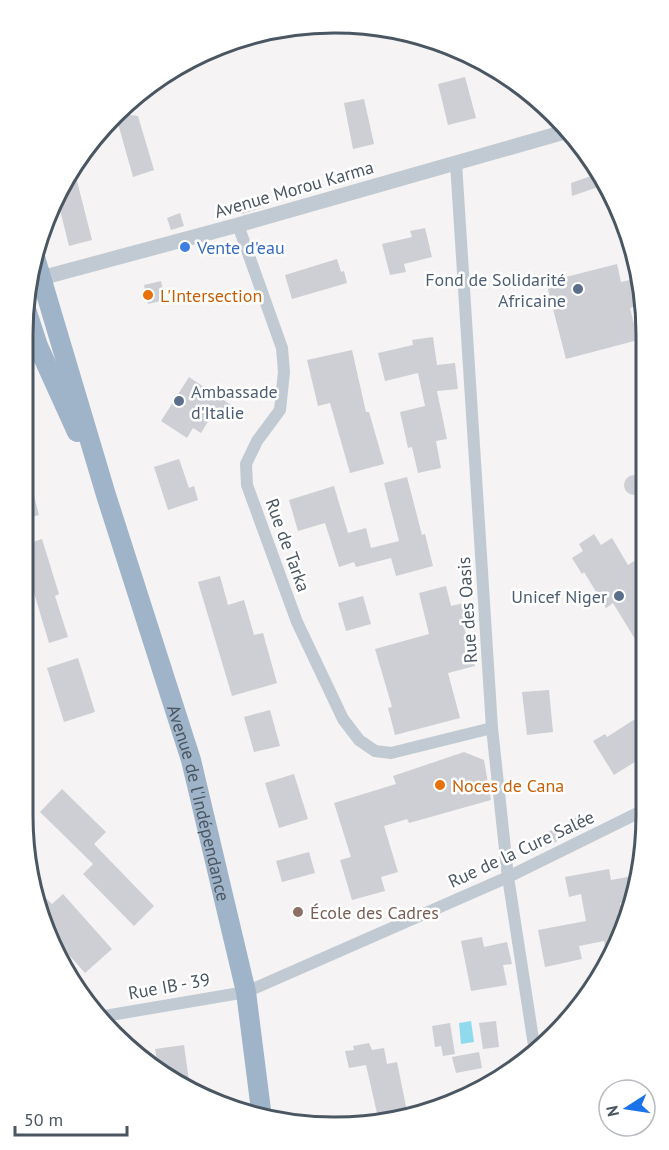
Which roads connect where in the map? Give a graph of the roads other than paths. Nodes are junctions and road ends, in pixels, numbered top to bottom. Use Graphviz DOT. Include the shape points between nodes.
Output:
graph roads {
  1 [pos="558,133"];
  2 [pos="456,163"];
  3 [pos="238,225"];
  4 [pos="39,279"];
  5 [pos="37,287"];
  6 [pos="33,331"];
  7 [pos="106,495"];
  8 [pos="492,728"];
  9 [pos="636,814"];
  10 [pos="508,877"];
  11 [pos="246,992"];
  12 [pos="109,1015"];
  13 [pos="533,1042"];
  14 [pos="261,1108"];
  1 -- 2 [label="street, Avenue Morou Karma"];
  2 -- 3 [label="street, Avenue Morou Karma"];
  2 -- 8 [label="street, Rue des Oasis"];
  3 -- 4 [label="street, Avenue Morou Karma"];
  3 -- 8 [label="street, Rue de Tarka" via="282,348 284,372 280,411 257,441 246,464 247,485 297,622 343,719 359,740 375,751 391,753"];
  5 -- 7 [label="highway, Avenue de l'Indépendance"];
  6 -- 7 [label="highway, Avenue de l'Indépendance"];
  7 -- 11 [label="highway, Avenue de l'Indépendance" via="191,760"];
  8 -- 10 [label="street, Rue des Oasis"];
  9 -- 10 [label="street, Rue de la Cure Salée"];
  10 -- 11 [label="street, Rue de la Cure Salée"];
  10 -- 13 [label="street, Rue des Oasis"];
  11 -- 12 [label="street, Rue IB - 39"];
  11 -- 14 [label="highway, Avenue de l'Indépendance"];
}
